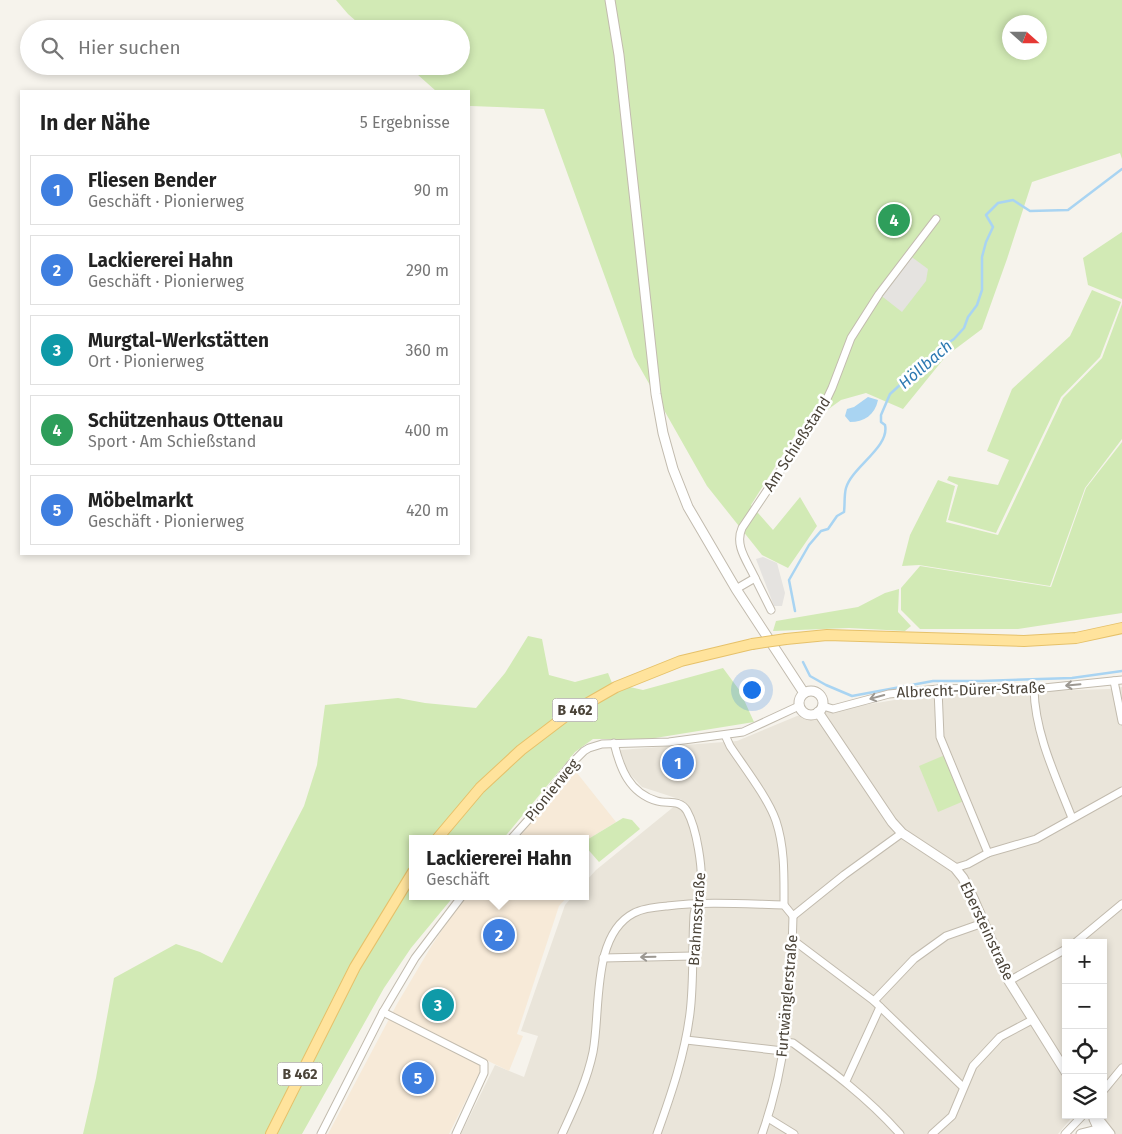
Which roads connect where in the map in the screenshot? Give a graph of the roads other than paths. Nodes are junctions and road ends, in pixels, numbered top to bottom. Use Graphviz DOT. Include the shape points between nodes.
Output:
graph roads {
  1 [pos="610,0"];
  2 [pos="936,218"];
  3 [pos="755,578"];
  4 [pos="736,588"];
  5 [pos="770,610"];
  6 [pos="1122,628"];
  7 [pos="1122,680"];
  8 [pos="1114,681"];
  9 [pos="938,689"];
  10 [pos="1034,689"];
  11 [pos="804,693"];
  12 [pos="799,706"];
  13 [pos="821,709"];
  14 [pos="1122,721"];
  15 [pos="725,735"];
  16 [pos="614,743"];
  17 [pos="1122,791"];
  18 [pos="1072,818"];
  19 [pos="902,834"];
  20 [pos="440,835"];
  21 [pos="515,835"];
  22 [pos="988,854"];
  23 [pos="955,868"];
  24 [pos="409,879"];
  25 [pos="459,900"];
  26 [pos="698,902"];
  27 [pos="1122,904"];
  28 [pos="784,905"];
  29 [pos="794,916"];
  30 [pos="983,923"];
  31 [pos="1080,939"];
  32 [pos="793,940"];
  33 [pos="1062,951"];
  34 [pos="693,956"];
  35 [pos="602,958"];
  36 [pos="1009,981"];
  37 [pos="874,1001"];
  38 [pos="880,1007"];
  39 [pos="383,1012"];
  40 [pos="1032,1020"];
  41 [pos="686,1040"];
  42 [pos="785,1042"];
  43 [pos="784,1051"];
  44 [pos="1062,1066"];
  45 [pos="1122,1068"];
  46 [pos="846,1081"];
  47 [pos="1107,1086"];
  48 [pos="963,1087"];
  49 [pos="768,1118"];
  50 [pos="1079,1119"];
  51 [pos="1095,1119"];
  52 [pos="1097,1119"];
  53 [pos="1100,1133"];
  54 [pos="271,1134"];
  55 [pos="321,1134"];
  56 [pos="456,1134"];
  57 [pos="562,1134"];
  58 [pos="657,1134"];
  59 [pos="762,1134"];
  60 [pos="794,1134"];
  61 [pos="900,1134"];
  62 [pos="932,1134"];
  63 [pos="1065,1134"];
  64 [pos="1081,1134"];
  65 [pos="1110,1134"];
  1 -- 4 [label="street" via="663,432 688,508"];
  2 -- 3 [label="street, Am Schießstand" via="879,294 851,338 823,407 742,528 739,545"];
  3 -- 4 [label="street"];
  3 -- 5 [label="street, Am Schießstand"];
  4 -- 11 [label="street"];
  6 -- 20 [label="main road, B 462, bridge" via="1076,638 1024,641 826,635 752,644 680,661 616,687 567,716 521,750 480,788"];
  7 -- 8 [label="street, Albrecht-Dürer-Straße"];
  8 -- 10 [label="street, Albrecht-Dürer-Straße, one-way"];
  8 -- 14 [label="street"];
  9 -- 10 [label="street, Albrecht-Dürer-Straße"];
  9 -- 13 [label="street, Albrecht-Dürer-Straße, one-way" via="889,694 833,709"];
  9 -- 22 [label="street" via="940,736"];
  10 -- 18 [label="street" via="1046,752"];
  11 -- 12 [label="street"];
  11 -- 13 [label="street, Ebersteinstraße" via="818,692 823,698"];
  12 -- 13 [label="street" via="807,714 815,714"];
  12 -- 15 [label="street, Pionierweg" via="743,732"];
  13 -- 19 [label="street, Ebersteinstraße"];
  15 -- 16 [label="street, Pionierweg" via="669,742"];
  15 -- 28 [label="street" via="776,820 784,873"];
  16 -- 21 [label="street, Pionierweg" via="584,751"];
  16 -- 26 [label="street, Brahmsstraße" via="630,784 657,801 679,803 692,819 701,862"];
  17 -- 18 [label="street"];
  18 -- 22 [label="street" via="1036,838"];
  19 -- 23 [label="street, Ebersteinstraße"];
  19 -- 29 [label="street"];
  22 -- 23 [label="street"];
  23 -- 30 [label="street, Ebersteinstraße" via="974,898"];
  24 -- 54 [label="main road, B 462" via="355,967"];
  25 -- 39 [label="street" via="415,958"];
  26 -- 28 [label="street"];
  26 -- 34 [label="street, Brahmsstraße" via="694,912"];
  26 -- 35 [label="street" via="635,912 614,928"];
  27 -- 31 [label="street"];
  28 -- 29 [label="street"];
  29 -- 32 [label="street, Furtwänglerstraße"];
  30 -- 36 [label="street, Ebersteinstraße"];
  30 -- 37 [label="street" via="946,936 914,959"];
  32 -- 37 [label="street"];
  32 -- 42 [label="street, Furtwänglerstraße"];
  33 -- 36 [label="street"];
  34 -- 35 [label="street, one-way"];
  34 -- 41 [label="street, Brahmsstraße"];
  35 -- 57 [label="street" via="592,1054 576,1104"];
  36 -- 40 [label="street, Ebersteinstraße"];
  37 -- 38 [label="street"];
  38 -- 46 [label="street"];
  38 -- 48 [label="street"];
  39 -- 55 [label="street"];
  39 -- 56 [label="street" via="484,1063 484,1073"];
  40 -- 44 [label="street, Ebersteinstraße"];
  40 -- 48 [label="street" via="1000,1037 973,1066"];
  41 -- 43 [label="street"];
  41 -- 58 [label="street, Brahmsstraße"];
  42 -- 43 [label="street, Furtwänglerstraße"];
  42 -- 46 [label="street" via="793,1043"];
  43 -- 49 [label="street, Furtwänglerstraße"];
  45 -- 47 [label="street"];
  46 -- 61 [label="street"];
  48 -- 62 [label="street" via="952,1116"];
  49 -- 59 [label="street, Furtwänglerstraße"];
  49 -- 60 [label="street"];
  50 -- 63 [label="street"];
  51 -- 53 [label="street"];
  52 -- 65 [label="street"];
  53 -- 64 [label="street"];
}
